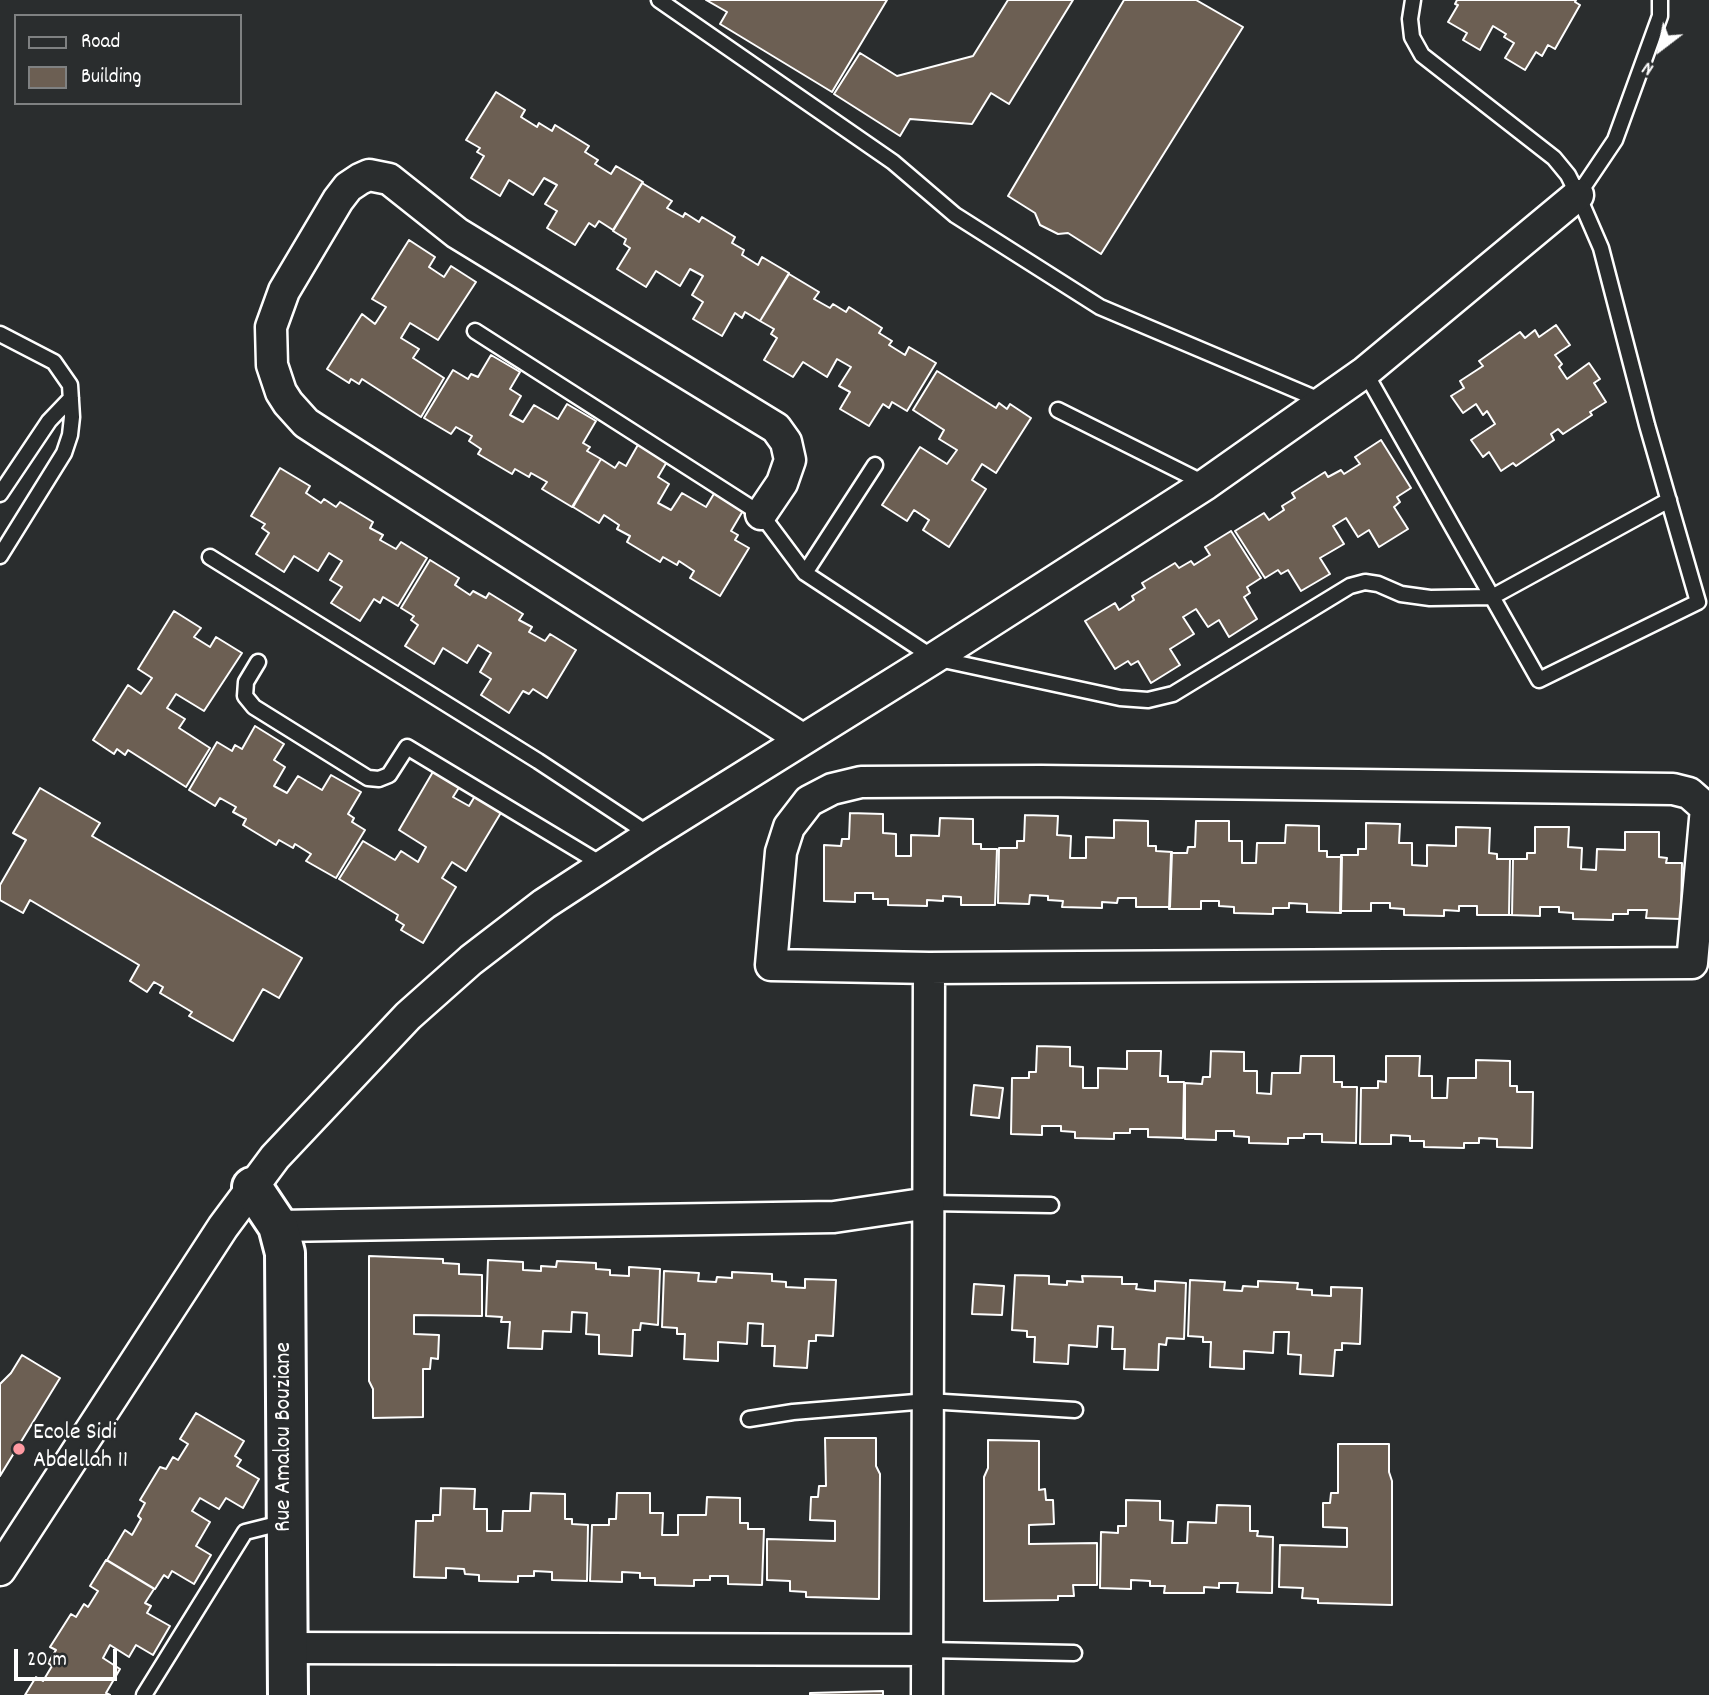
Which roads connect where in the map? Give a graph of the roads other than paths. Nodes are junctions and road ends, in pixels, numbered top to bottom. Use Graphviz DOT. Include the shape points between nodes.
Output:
graph roads {
  1 [pos="659,0"];
  2 [pos="1413,0"];
  3 [pos="1660,0"];
  4 [pos="1578,195"];
  5 [pos="475,331"];
  6 [pos="0,334"];
  7 [pos="1365,372"];
  8 [pos="71,398"];
  9 [pos="1323,402"];
  10 [pos="1058,410"];
  11 [pos="875,465"];
  12 [pos="1206,484"];
  13 [pos="0,494"];
  14 [pos="1669,500"];
  15 [pos="761,514"];
  16 [pos="0,556"];
  17 [pos="211,557"];
  18 [pos="805,573"];
  19 [pos="1492,597"];
  20 [pos="934,658"];
  21 [pos="258,662"];
  22 [pos="802,739"];
  23 [pos="650,835"];
  24 [pos="603,865"];
  25 [pos="929,968"];
  26 [pos="253,1187"];
  27 [pos="929,1203"];
  28 [pos="1051,1205"];
  29 [pos="278,1226"];
  30 [pos="928,1401"];
  31 [pos="1075,1410"];
  32 [pos="748,1419"];
  33 [pos="286,1521"];
  34 [pos="0,1570"];
  35 [pos="287,1648"];
  36 [pos="928,1650"];
  37 [pos="1074,1653"];
  38 [pos="144,1695"];
  39 [pos="288,1695"];
  40 [pos="928,1695"];
  1 -- 9 [label="lane" via="893,162 955,215 1100,307"];
  2 -- 4 [label="lane" via="1412,37 1422,55 1554,158"];
  3 -- 4 [label="lane" via="1660,16 1615,140"];
  4 -- 7 [label="street"];
  4 -- 14 [label="lane" via="1601,248"];
  5 -- 15 [label="lane"];
  6 -- 8 [label="lane" via="54,362 70,385"];
  7 -- 9 [label="street"];
  7 -- 19 [label="lane"];
  8 -- 13 [label="lane" via="49,421"];
  8 -- 16 [label="lane" via="70,435 64,453"];
  9 -- 12 [label="street"];
  10 -- 12 [label="lane"];
  11 -- 18 [label="lane"];
  12 -- 20 [label="street"];
  14 -- 19 [label="lane"];
  14 -- 19 [label="lane" via="1698,602 1539,680"];
  15 -- 18 [label="lane"];
  15 -- 22 [label="street" via="782,483 790,460 786,442 776,428 457,233 389,179 380,175 360,178 338,200 284,291 271,327 272,365 288,403 306,423"];
  17 -- 23 [label="lane"];
  18 -- 20 [label="lane"];
  19 -- 20 [label="lane" via="1430,598 1365,582 1350,586 1173,694 1148,700"];
  20 -- 22 [label="street"];
  21 -- 24 [label="lane" via="246,682 246,696 254,707 368,778 388,775 407,747"];
  22 -- 23 [label="street"];
  23 -- 24 [label="street"];
  24 -- 26 [label="street" via="481,952 408,1016 275,1157"];
  25 -- 25 [label="street" via="771,965 781,852 789,827 809,801 861,782 1041,781 1673,789 1689,793 1706,808 1692,963"];
  25 -- 27 [label="street"];
  26 -- 29 [label="street, Rue Amalou Bouziane"];
  26 -- 34 [label="street"];
  27 -- 28 [label="lane"];
  27 -- 29 [label="street" via="834,1217"];
  27 -- 30 [label="street"];
  29 -- 33 [label="street, Rue Amalou Bouziane" via="285,1253"];
  30 -- 31 [label="lane"];
  30 -- 32 [label="lane"];
  30 -- 36 [label="street"];
  33 -- 35 [label="street, Rue Amalou Bouziane"];
  33 -- 38 [label="lane" via="245,1532"];
  35 -- 36 [label="street"];
  35 -- 39 [label="street, Rue Amalou Bouziane"];
  36 -- 37 [label="lane"];
  36 -- 40 [label="street"];
}
